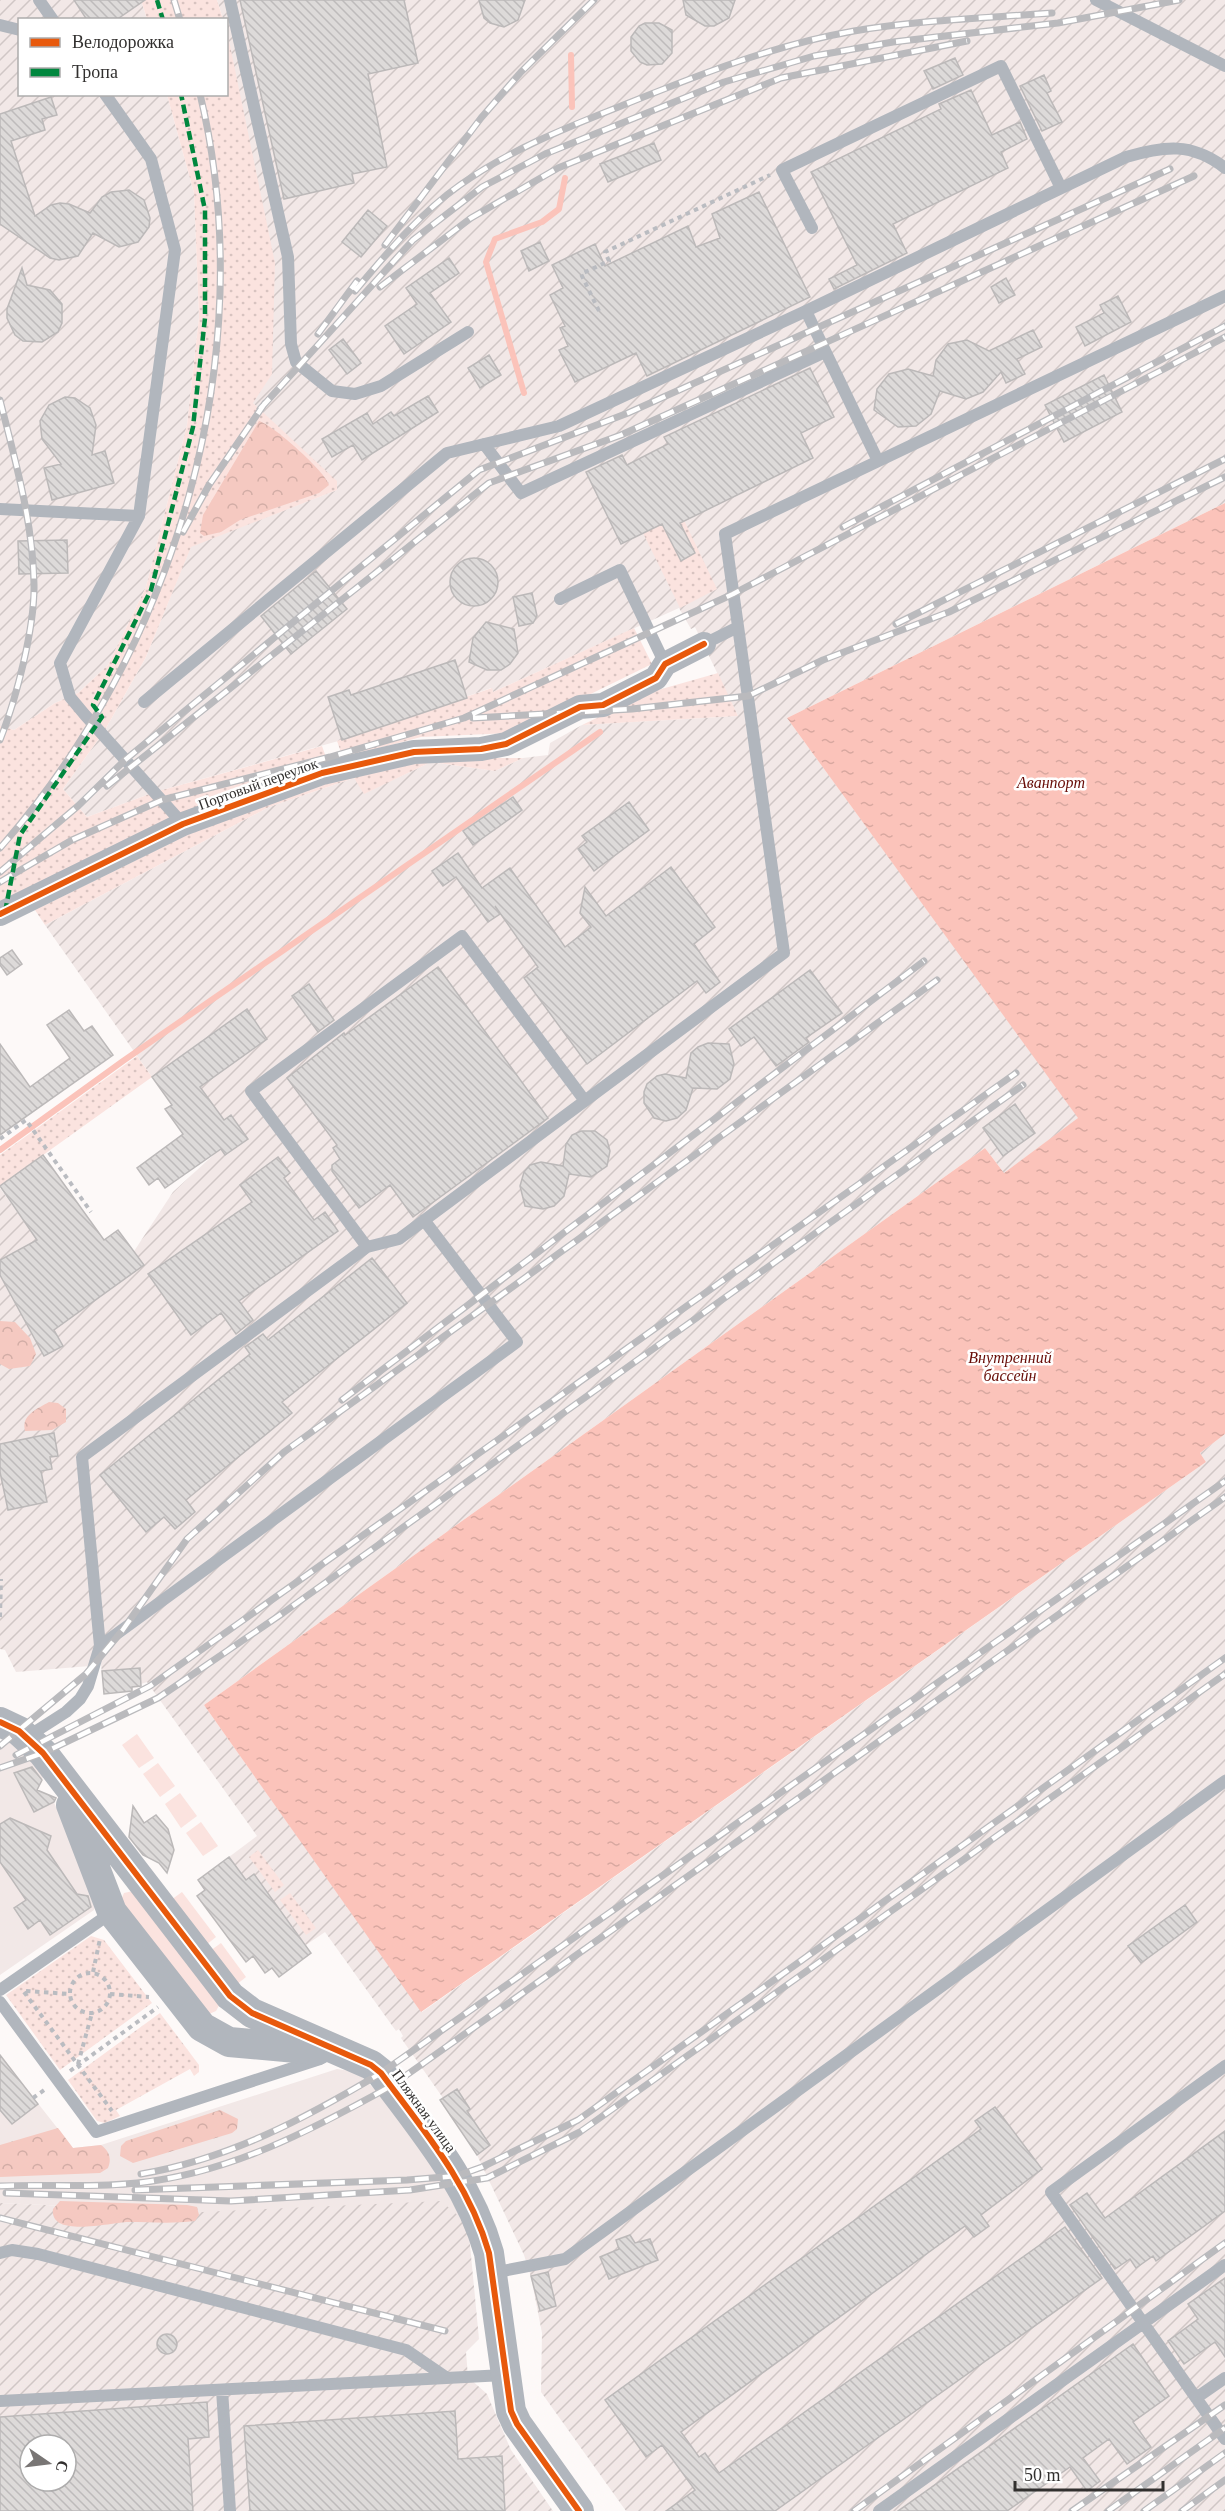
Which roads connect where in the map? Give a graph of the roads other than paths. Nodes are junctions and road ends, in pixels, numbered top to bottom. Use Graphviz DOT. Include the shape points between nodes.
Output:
graph roads {
  1 [pos="39,0"];
  2 [pos="230,0"];
  3 [pos="1096,0"];
  4 [pos="51,18"];
  5 [pos="0,25"];
  6 [pos="18,30"];
  7 [pos="1225,66"];
  8 [pos="106,96"];
  9 [pos="1225,168"];
  10 [pos="1061,188"];
  11 [pos="812,228"];
  12 [pos="1225,296"];
  13 [pos="806,311"];
  14 [pos="468,332"];
  15 [pos="825,352"];
  16 [pos="484,444"];
  17 [pos="878,461"];
  18 [pos="0,509"];
  19 [pos="139,516"];
  20 [pos="560,599"];
  21 [pos="738,627"];
  22 [pos="704,644"];
  23 [pos="665,664"];
  24 [pos="144,702"];
  25 [pos="183,824"];
  26 [pos="0,914"];
  27 [pos="585,1101"];
  28 [pos="424,1220"];
  29 [pos="367,1247"];
  30 [pos="100,1646"];
  31 [pos="0,1722"];
  32 [pos="27,1737"];
  33 [pos="59,1774"];
  34 [pos="1225,1781"];
  35 [pos="107,1923"];
  36 [pos="0,1990"];
  37 [pos="0,2002"];
  38 [pos="344,2052"];
  39 [pos="1225,2066"];
  40 [pos="0,2253"];
  41 [pos="1225,2265"];
  42 [pos="492,2273"];
  43 [pos="1143,2323"];
  44 [pos="504,2374"];
  45 [pos="447,2378"];
  46 [pos="1225,2378"];
  47 [pos="222,2390"];
  48 [pos="1196,2398"];
  49 [pos="0,2401"];
  50 [pos="1225,2439"];
  51 [pos="230,2511"];
  52 [pos="579,2511"];
  53 [pos="879,2511"];
  1 -- 4 [label="lane"];
  2 -- 14 [label="lane" via="288,257 291,344 296,362 332,391 355,394 381,386"];
  3 -- 7 [label="lane"];
  5 -- 6 [label="lane"];
  8 -- 19 [label="lane" via="151,159 175,250"];
  9 -- 10 [label="lane" via="1194,151 1158,148 1126,157"];
  10 -- 11 [label="lane" via="1001,66 782,170"];
  10 -- 13 [label="lane"];
  12 -- 17 [label="lane"];
  13 -- 15 [label="lane"];
  13 -- 16 [label="lane" via="559,426"];
  15 -- 16 [label="lane" via="521,493"];
  15 -- 17 [label="lane"];
  16 -- 24 [label="lane" via="447,453"];
  17 -- 21 [label="lane" via="725,534"];
  18 -- 19 [label="lane"];
  19 -- 25 [label="lane" via="60,663 70,697"];
  20 -- 23 [label="lane" via="620,570"];
  21 -- 22 [label="lane"];
  21 -- 27 [label="lane" via="784,954"];
  22 -- 23 [label="street, Портовый переулок"];
  23 -- 25 [label="street, Портовый переулок" via="656,678 645,684 603,705 580,707 506,744 414,752 334,769"];
  25 -- 26 [label="street, Портовый переулок"];
  27 -- 28 [label="lane"];
  27 -- 29 [label="lane" via="462,936 251,1091"];
  28 -- 29 [label="lane" via="399,1239"];
  28 -- 30 [label="lane" via="517,1342"];
  29 -- 30 [label="lane" via="82,1457"];
  30 -- 32 [label="lane" via="80,1699"];
  31 -- 32 [label="street"];
  32 -- 33 [label="street, Пляжная улица"];
  33 -- 35 [label="street"];
  33 -- 38 [label="street, Пляжная улица" via="230,1996 252,2013"];
  34 -- 42 [label="lane" via="565,2259"];
  35 -- 36 [label="lane"];
  35 -- 38 [label="street" via="164,1995 223,2040"];
  37 -- 38 [label="lane" via="96,2132"];
  38 -- 42 [label="street, Пляжная улица" via="381,2073 457,2176 483,2230"];
  39 -- 43 [label="lane" via="1051,2192"];
  40 -- 45 [label="lane" via="12,2250 38,2254 406,2350"];
  41 -- 43 [label="lane"];
  42 -- 44 [label="street, Пляжная улица"];
  43 -- 48 [label="lane"];
  43 -- 53 [label="lane"];
  44 -- 45 [label="lane"];
  44 -- 52 [label="street, Пляжная улица" via="517,2424"];
  45 -- 47 [label="lane"];
  46 -- 48 [label="lane"];
  47 -- 49 [label="lane"];
  47 -- 51 [label="lane"];
  48 -- 50 [label="lane"];
}
